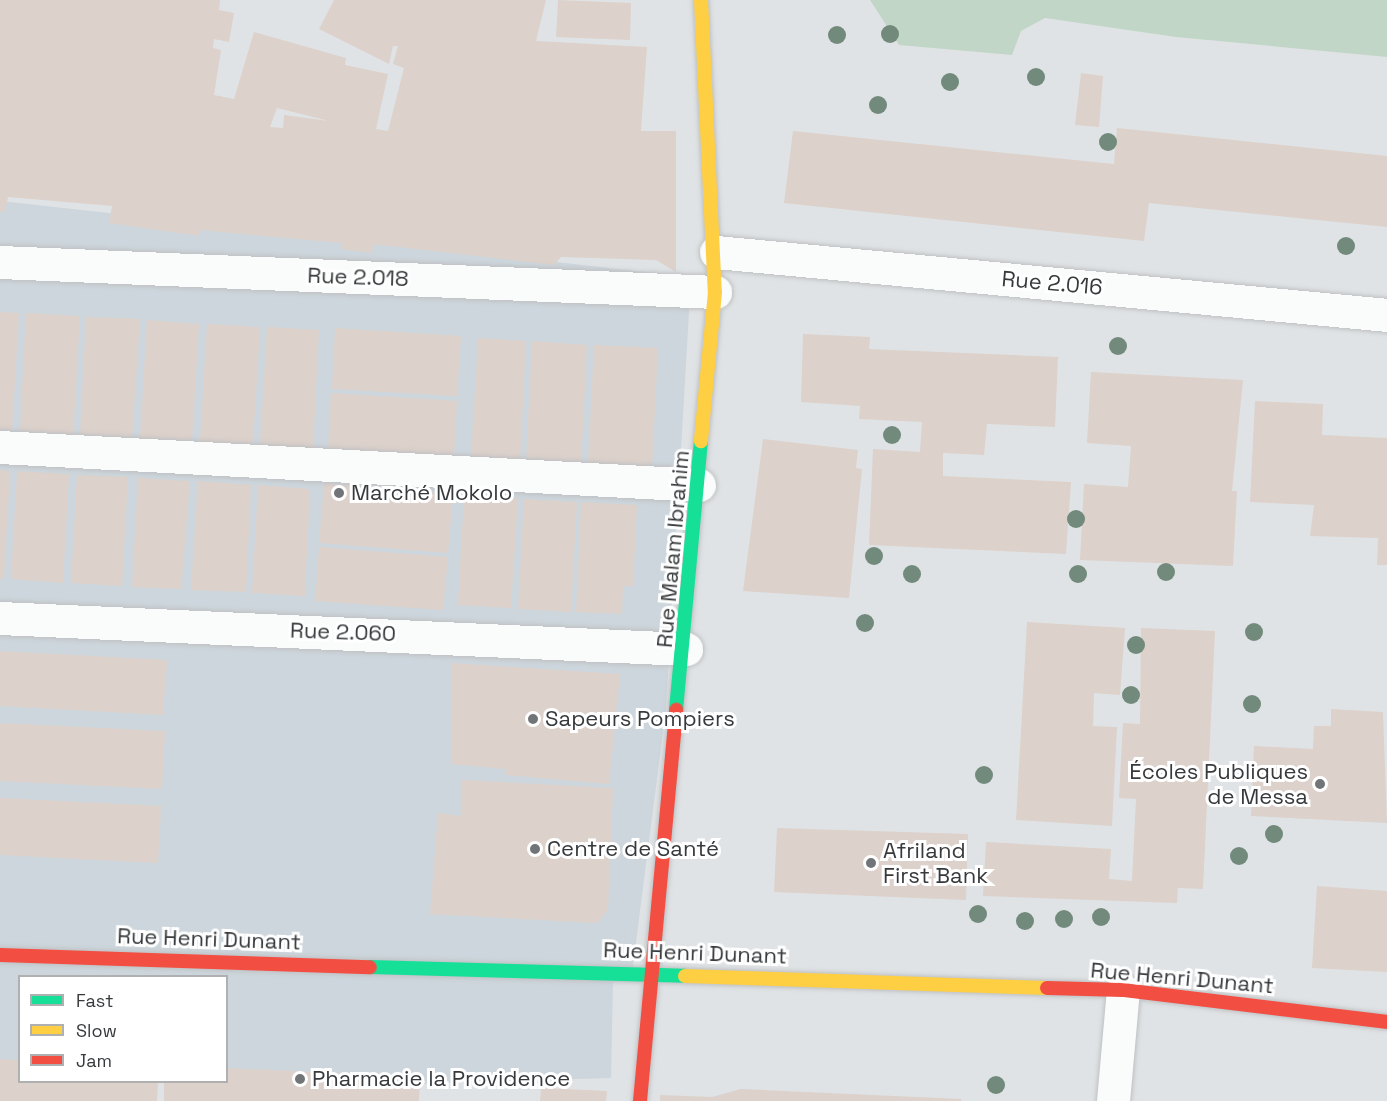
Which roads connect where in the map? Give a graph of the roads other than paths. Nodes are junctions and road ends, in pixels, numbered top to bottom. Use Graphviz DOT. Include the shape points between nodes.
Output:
graph roads {
  1 [pos="701,0"];
  2 [pos="716,252"];
  3 [pos="0,262"];
  4 [pos="715,292"];
  5 [pos="1387,315"];
  6 [pos="0,447"];
  7 [pos="699,485"];
  8 [pos="0,618"];
  9 [pos="686,649"];
  10 [pos="0,954"];
  11 [pos="654,972"];
  12 [pos="1123,990"];
  13 [pos="1387,1022"];
  14 [pos="640,1101"];
  15 [pos="1113,1101"];
  1 -- 2 [label="main road, Rue Malam Ibrahim"];
  2 -- 4 [label="main road, Rue Malam Ibrahim"];
  2 -- 5 [label="street, Rue 2.016"];
  3 -- 4 [label="street, Rue 2.018"];
  4 -- 7 [label="main road, Rue Malam Ibrahim"];
  6 -- 7 [label="street"];
  7 -- 9 [label="main road, Rue Malam Ibrahim"];
  8 -- 9 [label="street, Rue 2.060"];
  9 -- 11 [label="main road, Rue Malam Ibrahim"];
  10 -- 11 [label="main road, Rue Henri Dunant"];
  11 -- 12 [label="main road, Rue Henri Dunant"];
  11 -- 14 [label="main road, Rue Malam Ibrahim"];
  12 -- 13 [label="main road, Rue Henri Dunant"];
  12 -- 15 [label="street"];
}
